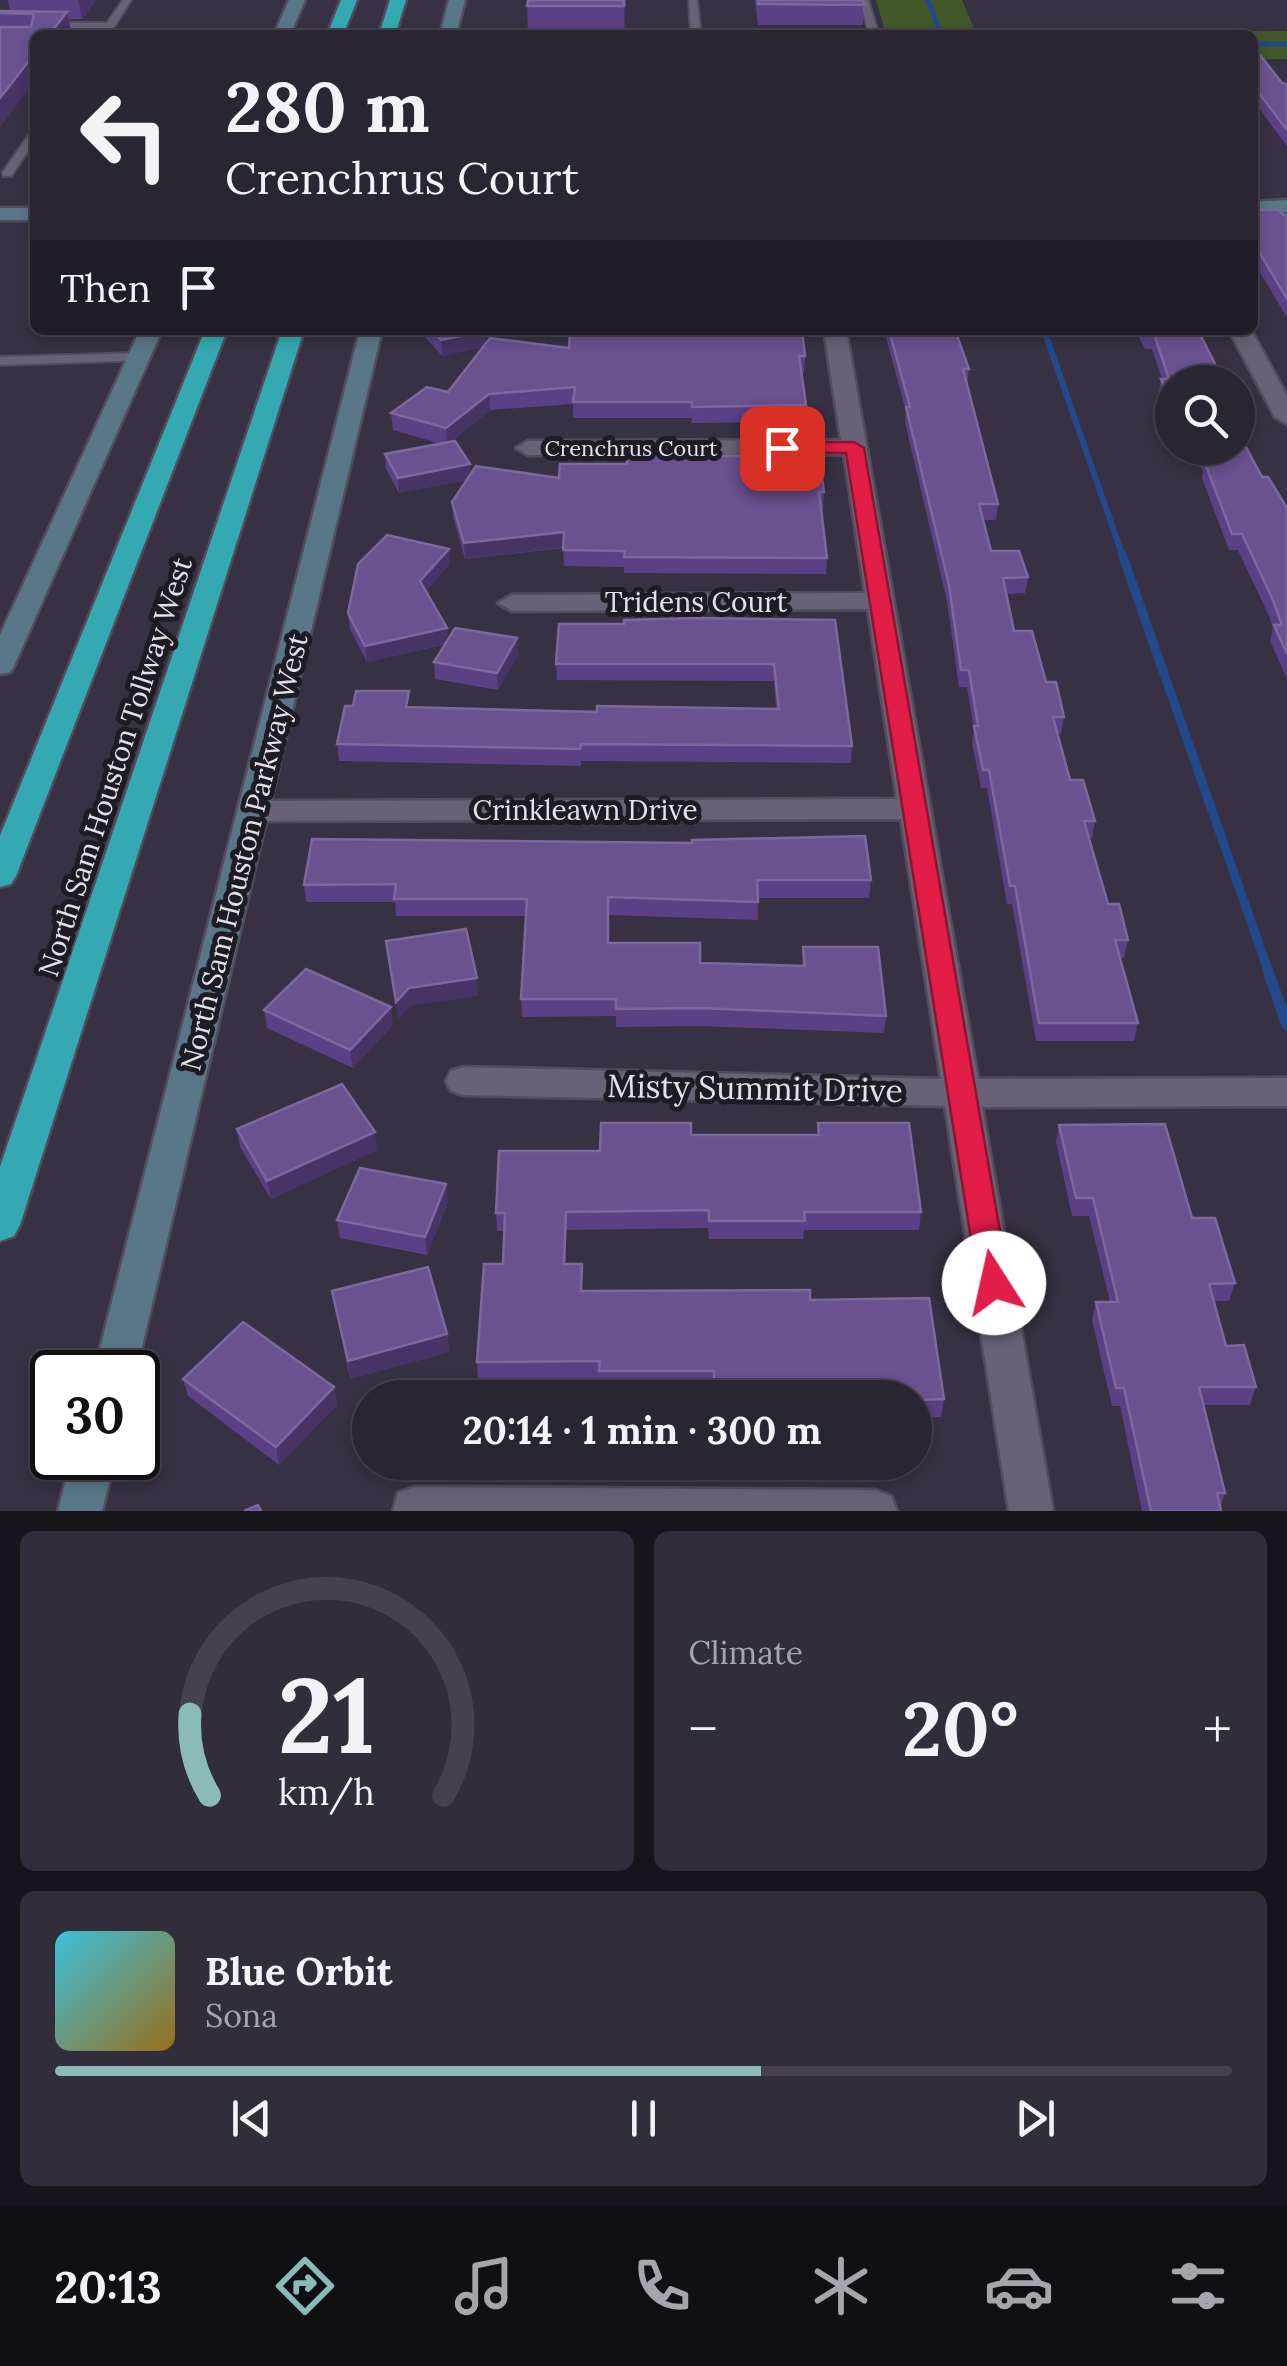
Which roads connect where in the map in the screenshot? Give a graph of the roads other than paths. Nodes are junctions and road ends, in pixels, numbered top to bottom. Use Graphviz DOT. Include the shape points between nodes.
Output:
graph roads {
  1 [pos="128,0"];
  2 [pos="297,0"];
  3 [pos="349,0"];
  4 [pos="398,0"];
  5 [pos="457,0"];
  6 [pos="694,0"];
  7 [pos="864,0"];
  8 [pos="0,25"];
  9 [pos="107,30"];
  10 [pos="284,30"];
  11 [pos="336,30"];
  12 [pos="389,30"];
  13 [pos="449,30"];
  14 [pos="696,30"];
  15 [pos="873,30"];
  16 [pos="30,140"];
  17 [pos="4,174"];
  18 [pos="0,186"];
  19 [pos="1287,187"];
  20 [pos="1258,188"];
  21 [pos="0,196"];
  22 [pos="30,196"];
  23 [pos="1287,206"];
  24 [pos="1258,208"];
  25 [pos="0,214"];
  26 [pos="30,214"];
  27 [pos="149,335"];
  28 [pos="214,335"];
  29 [pos="291,335"];
  30 [pos="370,335"];
  31 [pos="836,335"];
  32 [pos="1243,335"];
  33 [pos="139,358"];
  34 [pos="0,362"];
  35 [pos="1287,417"];
  36 [pos="528,448"];
  37 [pos="854,448"];
  38 [pos="880,602"];
  39 [pos="512,603"];
  40 [pos="0,666"];
  41 [pos="914,809"];
  42 [pos="256,810"];
  43 [pos="0,876"];
  44 [pos="464,1080"];
  45 [pos="962,1092"];
  46 [pos="1287,1092"];
  47 [pos="0,1225"];
  48 [pos="120,1350"];
  49 [pos="88,1480"];
  50 [pos="414,1508"];
  51 [pos="80,1511"];
  52 [pos="875,1511"];
  53 [pos="1032,1511"];
  1 -- 9 [label="lane"];
  2 -- 10 [label="main road"];
  3 -- 11 [label="highway"];
  4 -- 12 [label="highway"];
  5 -- 13 [label="main road"];
  6 -- 14 [label="lane"];
  7 -- 15 [label="lane"];
  8 -- 9 [label="lane"];
  16 -- 17 [label="lane"];
  17 -- 18 [label="lane"];
  19 -- 20 [label="main road"];
  21 -- 22 [label="main road"];
  23 -- 24 [label="main road"];
  25 -- 26 [label="main road"];
  27 -- 33 [label="main road"];
  28 -- 43 [label="highway, North Sam Houston Tollway West"];
  29 -- 47 [label="highway, North Sam Houston Tollway West"];
  30 -- 42 [label="main road, North Sam Houston Parkway West"];
  31 -- 37 [label="street"];
  32 -- 35 [label="street"];
  33 -- 34 [label="lane"];
  33 -- 40 [label="main road"];
  36 -- 37 [label="street, Crenchrus Court"];
  37 -- 38 [label="street"];
  38 -- 39 [label="street, Tridens Court"];
  38 -- 41 [label="street"];
  41 -- 42 [label="street, Crinkleawn Drive"];
  41 -- 45 [label="street"];
  42 -- 48 [label="main road, North Sam Houston Parkway West"];
  44 -- 45 [label="street, Misty Summit Drive"];
  45 -- 46 [label="street, Misty Summit Drive"];
  45 -- 53 [label="street"];
  49 -- 51 [label="main road"];
  50 -- 52 [label="street"];
}
